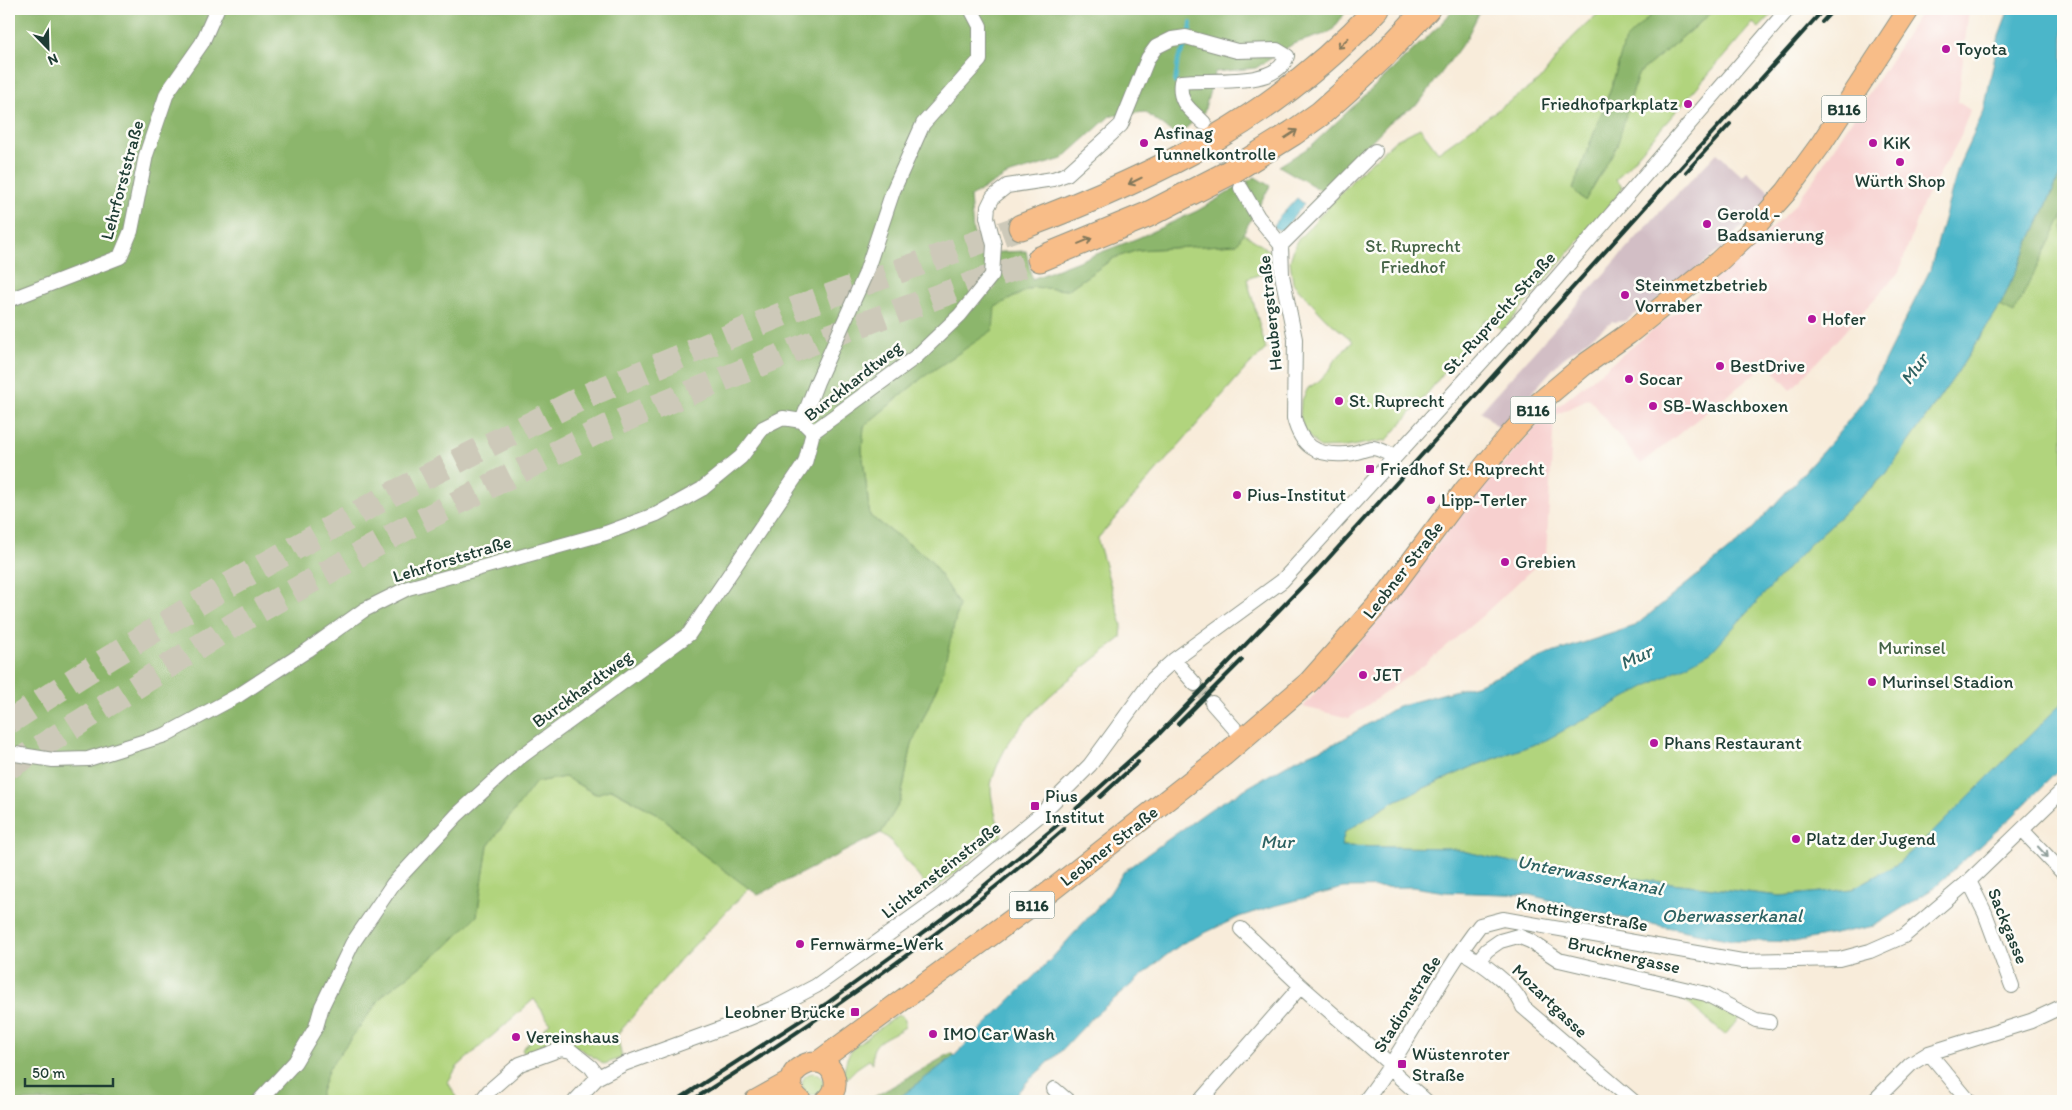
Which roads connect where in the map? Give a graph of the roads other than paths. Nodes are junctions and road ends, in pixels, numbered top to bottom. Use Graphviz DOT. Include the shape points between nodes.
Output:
graph roads {
  1 [pos="217,9"];
  2 [pos="971,9"];
  3 [pos="1377,9"];
  4 [pos="1426,9"];
  5 [pos="1788,9"];
  6 [pos="1908,9"];
  7 [pos="1204,123"];
  8 [pos="1375,151"];
  9 [pos="1241,188"];
  10 [pos="1021,227"];
  11 [pos="1281,246"];
  12 [pos="1040,259"];
  13 [pos="9,300"];
  14 [pos="802,422"];
  15 [pos="813,432"];
  16 [pos="1394,456"];
  17 [pos="1174,660"];
  18 [pos="1195,684"];
  19 [pos="1212,704"];
  20 [pos="1243,738"];
  21 [pos="9,752"];
  22 [pos="2063,790"];
  23 [pos="2023,831"];
  24 [pos="2063,873"];
  25 [pos="1969,881"];
  26 [pos="1478,922"];
  27 [pos="1241,929"];
  28 [pos="1462,951"];
  29 [pos="1478,961"];
  30 [pos="1301,986"];
  31 [pos="2012,986"];
  32 [pos="2063,1006"];
  33 [pos="1769,1022"];
  34 [pos="1929,1053"];
  35 [pos="1390,1066"];
  36 [pos="826,1069"];
  37 [pos="598,1077"];
  38 [pos="1054,1089"];
  39 [pos="796,1096"];
  40 [pos="259,1101"];
  41 [pos="481,1101"];
  42 [pos="575,1101"];
  43 [pos="755,1101"];
  44 [pos="826,1101"];
  45 [pos="1068,1101"];
  46 [pos="1200,1101"];
  47 [pos="1365,1101"];
  48 [pos="1426,1101"];
  49 [pos="1632,1101"];
  50 [pos="1874,1101"];
  51 [pos="1969,1101"];
  1 -- 13 [label="street, Lehrforststraße" via="202,43 167,93 146,155 132,231 120,257"];
  2 -- 14 [label="street" via="980,26 980,60 919,132 893,191 865,275"];
  3 -- 10 [label="highway, one-way" via="1319,65 1270,104 1211,142 1132,183"];
  12 -- 4 [label="highway, one-way" via="1147,216 1227,174 1293,132 1347,90"];
  5 -- 16 [label="street, St.-Ruprecht-Straße" via="1528,310"];
  6 -- 20 [label="main road, Leobner Straße / B116" via="1822,144 1752,230 1690,284 1540,402 1465,490 1388,593 1310,682"];
  7 -- 15 [label="street, Burckhardtweg" via="1180,94 1182,82 1249,80 1270,74 1285,62 1287,56 1277,50 1237,51 1186,37 1172,38 1156,47 1148,58 1121,125 1107,138 1067,174 1053,180 1007,186 993,197 987,217 994,246 992,276 960,315 917,356"];
  8 -- 11 [label="street, Heubergstraße"];
  9 -- 11 [label="street"];
  11 -- 16 [label="street, Heubergstraße" via="1282,275 1295,339 1294,418 1297,431 1319,453 1346,454 1374,448"];
  14 -- 15 [label="street"];
  14 -- 21 [label="street, Lehrforststraße" via="783,418 763,428 741,457 702,490 658,514 606,533 408,588 372,606 239,695 165,735 88,759 53,760"];
  15 -- 40 [label="street, Burckhardtweg" via="805,463 689,634 519,758 457,815 393,884 352,944 322,1006 316,1027 295,1062"];
  16 -- 17 [label="street, St.-Ruprecht-Straße" via="1282,581"];
  17 -- 18 [label="street"];
  17 -- 37 [label="street, Lichtensteinstraße" via="1153,679 1095,759 1069,788 1019,833 923,909 816,986 784,1003 642,1056"];
  19 -- 20 [label="street"];
  20 -- 36 [label="main road, Leobner Straße / B116" via="1043,897 846,1042"];
  22 -- 23 [label="street, Knottingerstraße"];
  23 -- 24 [label="street, one-way"];
  23 -- 25 [label="street, Knottingerstraße"];
  25 -- 26 [label="street, Knottingerstraße" via="1904,936 1870,951 1840,958 1742,961 1503,919"];
  25 -- 31 [label="street, Sackgasse" via="1985,913"];
  26 -- 28 [label="street, Stadionstraße"];
  27 -- 30 [label="street"];
  28 -- 29 [label="street, Mozartgasse"];
  28 -- 35 [label="street, Stadionstraße"];
  29 -- 33 [label="street, Brucknergasse" via="1500,941 1518,936 1559,960 1706,994 1756,1020"];
  29 -- 49 [label="street, Mozartgasse" via="1520,998 1523,1007"];
  30 -- 35 [label="street"];
  30 -- 46 [label="street"];
  32 -- 34 [label="street" via="2023,1024"];
  34 -- 50 [label="street" via="1911,1064"];
  34 -- 51 [label="street"];
  35 -- 47 [label="street, Stadionstraße"];
  35 -- 48 [label="street"];
  36 -- 39 [label="main road" via="804,1064 794,1074"];
  36 -- 44 [label="main road" via="834,1088"];
  37 -- 41 [label="street" via="571,1051 561,1050 520,1064"];
  37 -- 42 [label="street, Lichtensteinstraße"];
  38 -- 45 [label="street"];
  39 -- 43 [label="main road"];
}
